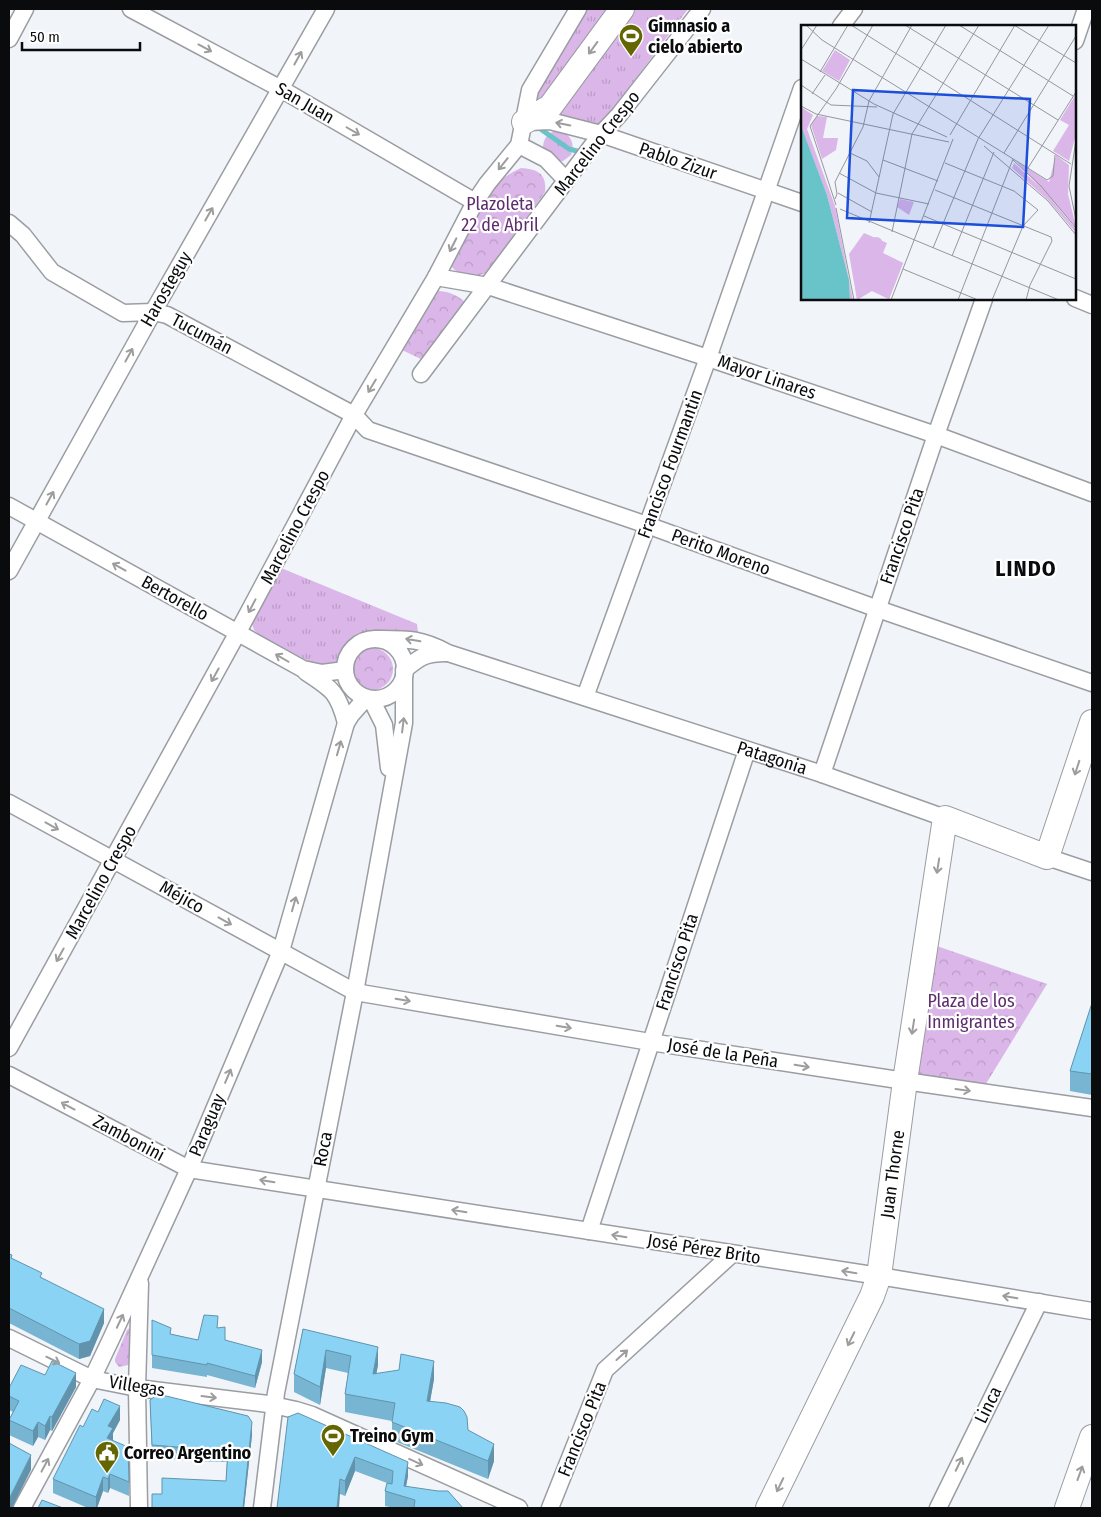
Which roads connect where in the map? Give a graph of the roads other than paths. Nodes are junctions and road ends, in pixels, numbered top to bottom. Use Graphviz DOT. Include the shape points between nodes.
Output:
graph roads {
  1 [pos="26,9"];
  2 [pos="132,9"];
  3 [pos="326,9"];
  4 [pos="578,9"];
  5 [pos="622,9"];
  6 [pos="702,9"];
  7 [pos="854,9"];
  8 [pos="1086,9"];
  9 [pos="841,25"];
  10 [pos="1076,37"];
  11 [pos="9,38"];
  12 [pos="281,88"];
  13 [pos="801,91"];
  14 [pos="521,134"];
  15 [pos="601,134"];
  16 [pos="566,180"];
  17 [pos="766,191"];
  18 [pos="475,202"];
  19 [pos="801,203"];
  20 [pos="9,223"];
  21 [pos="436,277"];
  22 [pos="488,286"];
  23 [pos="1076,298"];
  24 [pos="984,300"];
  25 [pos="1092,305"];
  26 [pos="153,312"];
  27 [pos="708,358"];
  28 [pos="421,374"];
  29 [pos="354,415"];
  30 [pos="936,435"];
  31 [pos="1092,493"];
  32 [pos="9,506"];
  33 [pos="36,522"];
  34 [pos="647,526"];
  35 [pos="9,570"];
  36 [pos="878,609"];
  37 [pos="238,632"];
  38 [pos="376,639"];
  39 [pos="448,653"];
  40 [pos="303,670"];
  41 [pos="345,670"];
  42 [pos="404,672"];
  43 [pos="1092,682"];
  44 [pos="585,697"];
  45 [pos="369,698"];
  46 [pos="1092,722"];
  47 [pos="346,723"];
  48 [pos="747,750"];
  49 [pos="822,774"];
  50 [pos="390,790"];
  51 [pos="9,803"];
  52 [pos="945,818"];
  53 [pos="1047,857"];
  54 [pos="113,860"];
  55 [pos="1092,872"];
  56 [pos="281,951"];
  57 [pos="355,992"];
  58 [pos="650,1042"];
  59 [pos="9,1048"];
  60 [pos="9,1075"];
  61 [pos="905,1082"];
  62 [pos="1092,1108"];
  63 [pos="189,1169"];
  64 [pos="315,1189"];
  65 [pos="589,1231"];
  66 [pos="732,1254"];
  67 [pos="141,1276"];
  68 [pos="879,1276"];
  69 [pos="1039,1302"];
  70 [pos="1092,1311"];
  71 [pos="9,1338"];
  72 [pos="92,1379"];
  73 [pos="137,1388"];
  74 [pos="274,1406"];
  75 [pos="1092,1437"];
  76 [pos="22,1508"];
  77 [pos="140,1508"];
  78 [pos="262,1508"];
  79 [pos="519,1508"];
  80 [pos="550,1508"];
  81 [pos="768,1508"];
  82 [pos="938,1508"];
  83 [pos="1067,1508"];
  1 -- 11 [label="street"];
  2 -- 12 [label="street, San Juan, one-way"];
  12 -- 3 [label="street, Harosteguy, one-way"];
  4 -- 14 [label="street, Marcelino Crespo" via="530,90"];
  5 -- 14 [label="street, one-way" via="550,107"];
  6 -- 15 [label="street, Marcelino Crespo"];
  7 -- 9 [label="street"];
  8 -- 10 [label="street"];
  12 -- 18 [label="street, San Juan, one-way"];
  26 -- 12 [label="street, Harosteguy, one-way"];
  13 -- 17 [label="street, Francisco Fourmantin"];
  15 -- 14 [label="street, Pablo Zizur, one-way" via="550,121"];
  14 -- 16 [label="street"];
  14 -- 18 [label="street, Marcelino Crespo, one-way"];
  15 -- 16 [label="street, Marcelino Crespo"];
  15 -- 17 [label="street, Pablo Zizur"];
  16 -- 22 [label="street, Marcelino Crespo"];
  17 -- 19 [label="street, Pablo Zizur"];
  17 -- 27 [label="street, Francisco Fourmantin"];
  18 -- 21 [label="street, Marcelino Crespo, one-way"];
  20 -- 26 [label="street, Tucumán" via="23,235 52,272 123,312"];
  21 -- 22 [label="street, Mayor Linares"];
  21 -- 29 [label="street, Marcelino Crespo, one-way"];
  22 -- 27 [label="street, Mayor Linares"];
  22 -- 28 [label="street, Marcelino Crespo"];
  23 -- 25 [label="street"];
  24 -- 30 [label="street, Francisco Pita"];
  26 -- 29 [label="street, Tucumán" via="167,315"];
  33 -- 26 [label="street, Harosteguy, one-way"];
  27 -- 30 [label="street, Mayor Linares"];
  27 -- 34 [label="street, Francisco Fourmantin"];
  29 -- 34 [label="street, Perito Moreno" via="368,430"];
  29 -- 37 [label="street, Marcelino Crespo, one-way"];
  30 -- 31 [label="street, Mayor Linares"];
  30 -- 36 [label="street, Francisco Pita"];
  32 -- 33 [label="street, Bertorello"];
  33 -- 35 [label="street, Harosteguy"];
  37 -- 33 [label="street, Bertorello, one-way"];
  34 -- 36 [label="street, Perito Moreno"];
  34 -- 44 [label="street, Francisco Fourmantin"];
  36 -- 43 [label="street, Perito Moreno"];
  36 -- 49 [label="street, Francisco Pita"];
  40 -- 37 [label="street, Bertorello, one-way"];
  37 -- 54 [label="street, Marcelino Crespo, one-way"];
  39 -- 38 [label="street, Patagonia, one-way" via="411,638"];
  38 -- 41 [label="street" via="357,645 346,660"];
  38 -- 42 [label="street" via="386,641 400,654"];
  39 -- 42 [label="street, Patagonia" via="423,655"];
  39 -- 44 [label="street, Patagonia"];
  40 -- 41 [label="street, Bertorello" via="322,673"];
  40 -- 47 [label="street" via="336,695"];
  41 -- 45 [label="street" via="351,688"];
  42 -- 45 [label="street" via="395,691 386,697"];
  50 -- 42 [label="street, one-way" via="404,723"];
  44 -- 48 [label="street, Patagonia"];
  45 -- 47 [label="street, Paraguay"];
  45 -- 50 [label="street" via="384,725"];
  46 -- 53 [label="street, one-way"];
  56 -- 47 [label="street, Paraguay, one-way"];
  48 -- 49 [label="street, Patagonia"];
  48 -- 58 [label="street, Francisco Pita"];
  49 -- 52 [label="street, Patagonia"];
  50 -- 57 [label="street, Roca"];
  51 -- 54 [label="street, Méjico, one-way"];
  52 -- 53 [label="street, Patagonia"];
  52 -- 61 [label="street, Juan Thorne, one-way"];
  53 -- 55 [label="street, Patagonia"];
  54 -- 56 [label="street, Méjico, one-way"];
  54 -- 59 [label="street, Marcelino Crespo, one-way"];
  56 -- 57 [label="street, Méjico"];
  63 -- 56 [label="street, Paraguay, one-way"];
  57 -- 58 [label="street, José de la Peña, one-way"];
  57 -- 64 [label="street, Roca"];
  58 -- 61 [label="street, José de la Peña, one-way"];
  58 -- 65 [label="street, Francisco Pita"];
  63 -- 60 [label="street, Zambonini, one-way"];
  61 -- 62 [label="street, José de la Peña, one-way"];
  61 -- 68 [label="street, Juan Thorne"];
  64 -- 63 [label="street, Zambonini, one-way"];
  63 -- 67 [label="street, Paraguay"];
  65 -- 64 [label="street, José Pérez Brito, one-way"];
  64 -- 74 [label="street, Roca"];
  66 -- 65 [label="street, José Pérez Brito, one-way"];
  68 -- 66 [label="street, José Pérez Brito, one-way"];
  80 -- 66 [label="street, Francisco Pita, one-way" via="605,1370"];
  72 -- 67 [label="street, Paraguay, one-way"];
  67 -- 73 [label="street"];
  69 -- 68 [label="street, José Pérez Brito, one-way"];
  68 -- 81 [label="street, Juan Thorne, one-way"];
  69 -- 70 [label="street, José Pérez Brito"];
  82 -- 69 [label="street, Linca, one-way"];
  71 -- 72 [label="street, Villegas, one-way"];
  72 -- 73 [label="street, Villegas"];
  76 -- 72 [label="street, Paraguay, one-way"];
  73 -- 74 [label="street, Villegas, one-way"];
  73 -- 77 [label="street"];
  74 -- 78 [label="street, Roca"];
  74 -- 79 [label="street, Villegas, one-way" via="312,1415"];
  83 -- 75 [label="street, one-way"];
}
